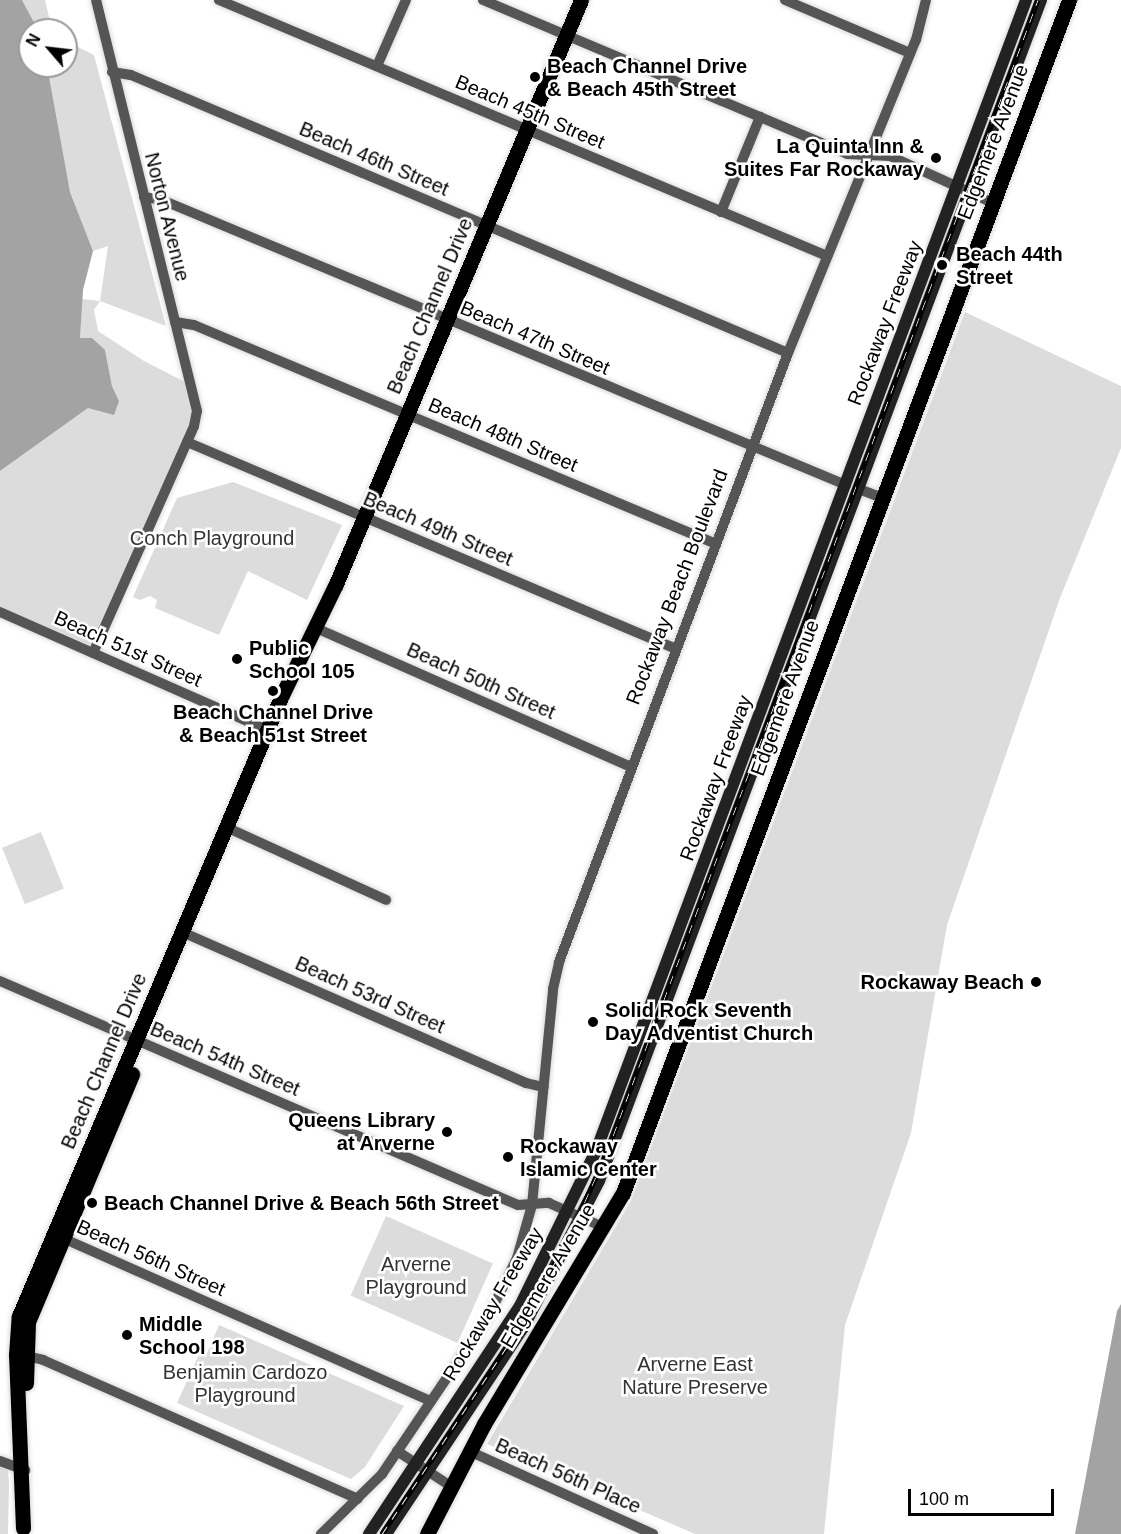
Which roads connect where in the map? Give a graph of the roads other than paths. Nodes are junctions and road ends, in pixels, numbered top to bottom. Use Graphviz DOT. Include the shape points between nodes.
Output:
graph roads {
  1 [pos="96,0"];
  2 [pos="219,0"];
  3 [pos="406,0"];
  4 [pos="483,0"];
  5 [pos="580,0"];
  6 [pos="785,0"];
  7 [pos="926,0"];
  8 [pos="1026,0"];
  9 [pos="1041,0"];
  10 [pos="1069,0"];
  11 [pos="566,34"];
  12 [pos="910,53"];
  13 [pos="377,66"];
  14 [pos="112,72"];
  15 [pos="760,117"];
  16 [pos="527,130"];
  17 [pos="869,155"];
  18 [pos="957,186"];
  19 [pos="970,192"];
  20 [pos="144,197"];
  21 [pos="993,203"];
  22 [pos="721,212"];
  23 [pos="487,226"];
  24 [pos="827,256"];
  25 [pos="447,320"];
  26 [pos="175,322"];
  27 [pos="788,353"];
  28 [pos="407,414"];
  29 [pos="187,442"];
  30 [pos="752,448"];
  31 [pos="846,484"];
  32 [pos="859,489"];
  33 [pos="882,498"];
  34 [pos="364,517"];
  35 [pos="716,544"];
  36 [pos="0,612"];
  37 [pos="316,628"];
  38 [pos="676,649"];
  39 [pos="93,653"];
  40 [pos="271,731"];
  41 [pos="632,767"];
  42 [pos="229,829"];
  43 [pos="386,900"];
  44 [pos="185,934"];
  45 [pos="0,981"];
  46 [pos="140,1042"];
  47 [pos="544,1087"];
  48 [pos="532,1205"];
  49 [pos="569,1212"];
  50 [pos="582,1218"];
  51 [pos="603,1227"];
  52 [pos="59,1237"];
  53 [pos="21,1355"];
  54 [pos="431,1401"];
  55 [pos="397,1451"];
  56 [pos="469,1451"];
  57 [pos="0,1461"];
  58 [pos="416,1464"];
  59 [pos="22,1469"];
  60 [pos="428,1472"];
  61 [pos="453,1487"];
  62 [pos="358,1499"];
  63 [pos="23,1531"];
  64 [pos="321,1534"];
  65 [pos="369,1534"];
  66 [pos="386,1534"];
  67 [pos="427,1534"];
  68 [pos="653,1534"];
  1 -- 14 [label="street, Norton Avenue"];
  2 -- 13 [label="street, Beach 45th Street"];
  3 -- 13 [label="street"];
  4 -- 11 [label="street"];
  5 -- 11 [label="main road, Beach Channel Drive"];
  6 -- 12 [label="street"];
  7 -- 12 [label="street, Rockaway Beach Boulevard"];
  8 -- 18 [label="street, Rockaway Freeway"];
  9 -- 19 [label="street, Rockaway Freeway"];
  10 -- 21 [label="main road, Edgemere Avenue"];
  11 -- 15 [label="street"];
  11 -- 16 [label="main road, Beach Channel Drive"];
  12 -- 17 [label="street, Rockaway Beach Boulevard"];
  13 -- 16 [label="street, Beach 45th Street"];
  14 -- 20 [label="street, Norton Avenue"];
  14 -- 23 [label="street, Beach 46th Street" via="130,75"];
  15 -- 17 [label="street" via="847,154"];
  15 -- 22 [label="street"];
  16 -- 22 [label="street, Beach 45th Street"];
  16 -- 23 [label="main road, Beach Channel Drive"];
  17 -- 18 [label="street" via="890,156"];
  17 -- 24 [label="street, Rockaway Beach Boulevard"];
  18 -- 19 [label="street"];
  18 -- 31 [label="street, Rockaway Freeway"];
  19 -- 21 [label="street"];
  19 -- 32 [label="street, Rockaway Freeway"];
  20 -- 25 [label="street, Beach 47th Street" via="162,200"];
  20 -- 26 [label="street, Norton Avenue"];
  21 -- 33 [label="main road, Edgemere Avenue"];
  22 -- 24 [label="street, Beach 45th Street"];
  23 -- 25 [label="main road, Beach Channel Drive"];
  23 -- 27 [label="street, Beach 46th Street"];
  24 -- 27 [label="street, Rockaway Beach Boulevard"];
  25 -- 28 [label="main road, Beach Channel Drive"];
  25 -- 30 [label="street, Beach 47th Street"];
  26 -- 28 [label="street, Beach 48th Street" via="194,325"];
  26 -- 29 [label="street, Norton Avenue" via="196,406 196,421"];
  27 -- 30 [label="street, Rockaway Beach Boulevard"];
  28 -- 34 [label="main road, Beach Channel Drive"];
  28 -- 35 [label="street, Beach 48th Street"];
  29 -- 34 [label="street, Beach 49th Street"];
  29 -- 39 [label="street, Norton Avenue"];
  30 -- 31 [label="street, Beach 47th Street"];
  30 -- 35 [label="street, Rockaway Beach Boulevard"];
  31 -- 49 [label="street, Rockaway Freeway" via="619,1093"];
  32 -- 33 [label="street"];
  32 -- 50 [label="street, Rockaway Freeway" via="628,1109"];
  33 -- 51 [label="main road, Edgemere Avenue" via="625,1187"];
  34 -- 37 [label="main road, Beach Channel Drive"];
  34 -- 38 [label="street, Beach 49th Street"];
  35 -- 38 [label="street, Rockaway Beach Boulevard"];
  36 -- 39 [label="street, Beach 51st Street"];
  37 -- 40 [label="main road, Beach Channel Drive"];
  37 -- 41 [label="street, Beach 50th Street"];
  38 -- 41 [label="street, Rockaway Beach Boulevard"];
  39 -- 40 [label="street, Beach 51st Street"];
  40 -- 42 [label="main road, Beach Channel Drive"];
  41 -- 47 [label="street, Rockaway Beach Boulevard" via="558,968"];
  42 -- 43 [label="street"];
  42 -- 44 [label="main road, Beach Channel Drive"];
  44 -- 46 [label="main road, Beach Channel Drive"];
  44 -- 47 [label="street, Beach 53rd Street" via="532,1086"];
  45 -- 46 [label="street, Beach 54th Street"];
  46 -- 48 [label="street, Beach 54th Street" via="518,1205"];
  46 -- 52 [label="main road, Beach Channel Drive"];
  47 -- 48 [label="street, Rockaway Beach Boulevard"];
  48 -- 49 [label="street, Beach 54th Street" via="549,1203"];
  48 -- 54 [label="street, Rockaway Beach Boulevard" via="504,1289"];
  49 -- 50 [label="street, Beach 54th Street"];
  49 -- 58 [label="street, Rockaway Freeway" via="520,1306"];
  50 -- 51 [label="street, Beach 54th Street"];
  50 -- 60 [label="street, Rockaway Freeway" via="523,1328"];
  51 -- 56 [label="main road, Edgemere Avenue"];
  52 -- 53 [label="main road, Beach Channel Drive" via="19,1316"];
  52 -- 54 [label="street, Beach 56th Street"];
  53 -- 59 [label="main road, Beach Channel Drive"];
  53 -- 62 [label="street"];
  54 -- 55 [label="street, Rockaway Beach Boulevard"];
  55 -- 58 [label="street"];
  55 -- 62 [label="street, Rockaway Beach Boulevard"];
  56 -- 61 [label="main road"];
  56 -- 68 [label="street, Beach 56th Place"];
  57 -- 59 [label="street"];
  58 -- 60 [label="street"];
  58 -- 65 [label="street, Rockaway Freeway"];
  59 -- 63 [label="main road, Beach Channel Drive"];
  60 -- 61 [label="street"];
  60 -- 66 [label="street, Rockaway Freeway"];
  61 -- 67 [label="main road"];
  62 -- 64 [label="street, Rockaway Beach Boulevard"];
}
